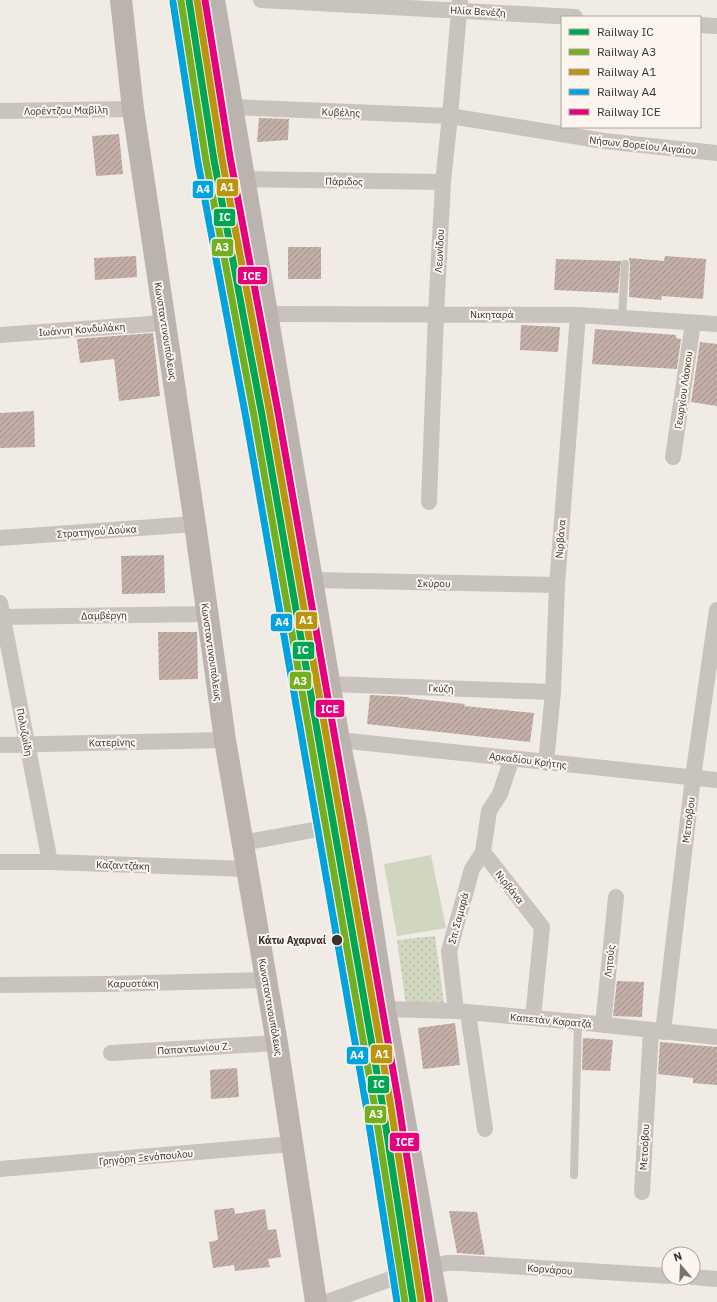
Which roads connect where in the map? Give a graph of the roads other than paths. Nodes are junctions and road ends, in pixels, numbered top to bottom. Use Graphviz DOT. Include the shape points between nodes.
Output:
graph roads {
  1 [pos="121,0"];
  2 [pos="214,0"];
  3 [pos="261,0"];
  4 [pos="459,5"];
  5 [pos="565,16"];
  6 [pos="701,24"];
  7 [pos="717,26"];
  8 [pos="232,107"];
  9 [pos="133,109"];
  10 [pos="0,110"];
  11 [pos="450,116"];
  12 [pos="717,153"];
  13 [pos="244,179"];
  14 [pos="443,182"];
  15 [pos="625,264"];
  16 [pos="267,314"];
  17 [pos="436,314"];
  18 [pos="578,315"];
  19 [pos="622,317"];
  20 [pos="164,323"];
  21 [pos="693,323"];
  22 [pos="717,324"];
  23 [pos="0,335"];
  24 [pos="673,457"];
  25 [pos="429,502"];
  26 [pos="195,524"];
  27 [pos="0,538"];
  28 [pos="312,580"];
  29 [pos="556,585"];
  30 [pos="717,610"];
  31 [pos="1,612"];
  32 [pos="207,614"];
  33 [pos="330,684"];
  34 [pos="553,692"];
  35 [pos="225,740"];
  36 [pos="339,740"];
  37 [pos="27,744"];
  38 [pos="0,745"];
  39 [pos="512,758"];
  40 [pos="546,763"];
  41 [pos="693,777"];
  42 [pos="717,780"];
  43 [pos="356,822"];
  44 [pos="242,843"];
  45 [pos="483,852"];
  46 [pos="0,862"];
  47 [pos="50,862"];
  48 [pos="247,870"];
  49 [pos="616,897"];
  50 [pos="266,980"];
  51 [pos="0,984"];
  52 [pos="385,1009"];
  53 [pos="462,1012"];
  54 [pos="533,1018"];
  55 [pos="578,1022"];
  56 [pos="603,1025"];
  57 [pos="657,1031"];
  58 [pos="717,1037"];
  59 [pos="277,1043"];
  60 [pos="111,1053"];
  61 [pos="485,1129"];
  62 [pos="292,1144"];
  63 [pos="0,1169"];
  64 [pos="574,1175"];
  65 [pos="642,1192"];
  66 [pos="430,1266"];
  67 [pos="661,1276"];
  68 [pos="701,1278"];
  69 [pos="717,1279"];
  70 [pos="316,1302"];
  71 [pos="328,1302"];
  72 [pos="437,1302"];
  1 -- 9 [label="street, Κωνσταντινουπόλεως"];
  2 -- 8 [label="street"];
  3 -- 4 [label="street, Ηλία Βενέζη"];
  4 -- 5 [label="street, Ηλία Βενέζη"];
  4 -- 11 [label="street, Λεωνίδου"];
  6 -- 7 [label="street"];
  8 -- 11 [label="street, Κυβέλης"];
  8 -- 13 [label="street"];
  9 -- 10 [label="street, Λορέντζου Μαβίλη"];
  9 -- 20 [label="street, Κωνσταντινουπόλεως"];
  11 -- 12 [label="street, Νήσων Βορείου Αιγαίου" via="604,141"];
  11 -- 14 [label="street, Λεωνίδου"];
  13 -- 14 [label="street, Πάριδος"];
  13 -- 16 [label="street"];
  14 -- 17 [label="street, Λεωνίδου"];
  15 -- 19 [label="lane"];
  16 -- 17 [label="street, Νικηταρά"];
  16 -- 28 [label="street"];
  17 -- 18 [label="street, Νικηταρά"];
  17 -- 25 [label="street, Λεωνίδου"];
  18 -- 19 [label="street, Νικηταρά"];
  18 -- 29 [label="street, Νιρβάνα"];
  19 -- 21 [label="street, Νικηταρά"];
  20 -- 23 [label="street, Ιωάννη Κονδυλάκη"];
  20 -- 26 [label="street, Κωνσταντινουπόλεως"];
  21 -- 22 [label="street, Νικηταρά"];
  21 -- 24 [label="street, Γεωργίου Λάσκου"];
  26 -- 27 [label="street, Στρατηγού Δούκα"];
  26 -- 32 [label="street, Κωνσταντινουπόλεως"];
  28 -- 29 [label="street, Σκύρου"];
  28 -- 33 [label="street"];
  29 -- 34 [label="street, Νιρβάνα"];
  30 -- 41 [label="street, Μετσόβου"];
  31 -- 32 [label="street, Δαμβέργη"];
  31 -- 37 [label="street, Πολυζωίδη"];
  32 -- 35 [label="street, Κωνσταντινουπόλεως"];
  33 -- 34 [label="street, Γκύζη"];
  33 -- 36 [label="street"];
  34 -- 40 [label="street, Νιρβάνα"];
  35 -- 37 [label="street, Κατερίνης"];
  35 -- 44 [label="street, Κωνσταντινουπόλεως"];
  36 -- 39 [label="street, Αρκαδίου Κρήτης"];
  36 -- 43 [label="street"];
  37 -- 38 [label="street, Κατερίνης"];
  37 -- 47 [label="street, Πολυζωίδη"];
  39 -- 40 [label="street, Αρκαδίου Κρήτης"];
  39 -- 45 [label="street" via="500,794 489,811"];
  40 -- 41 [label="street, Αρκαδίου Κρήτης"];
  41 -- 42 [label="street, Αρκαδίου Κρήτης"];
  41 -- 57 [label="street, Μετσόβου"];
  43 -- 44 [label="street"];
  43 -- 52 [label="street"];
  44 -- 48 [label="street, Κωνσταντινουπόλεως"];
  45 -- 53 [label="street, Σπ. Σαμαρά" via="472,869 449,951"];
  45 -- 54 [label="street, Νιρβάνα" via="542,927"];
  46 -- 47 [label="street, Καζαντζάκη"];
  47 -- 48 [label="street, Καζαντζάκη"];
  48 -- 50 [label="street, Κωνσταντινουπόλεως"];
  49 -- 56 [label="street, Λητούς"];
  50 -- 51 [label="street, Καρυοτάκη"];
  50 -- 59 [label="street, Κωνσταντινουπόλεως"];
  52 -- 53 [label="street, Καπετάν Καρατζά"];
  52 -- 66 [label="street"];
  53 -- 54 [label="street, Καπετάν Καρατζά"];
  53 -- 61 [label="street, Σπ. Σαμαρά"];
  54 -- 55 [label="street, Καπετάν Καρατζά"];
  55 -- 56 [label="street, Καπετάν Καρατζά"];
  55 -- 64 [label="lane"];
  56 -- 57 [label="street, Καπετάν Καρατζά"];
  57 -- 58 [label="street, Καπετάν Καρατζά"];
  57 -- 65 [label="street, Μετσόβου"];
  59 -- 60 [label="street, Παπαντωνίου Ζ."];
  59 -- 62 [label="street, Κωνσταντινουπόλεως"];
  62 -- 63 [label="street, Γρηγόρη Ξενόπουλου"];
  62 -- 70 [label="street, Κωνσταντινουπόλεως"];
  66 -- 67 [label="street, Κορνάρου" via="461,1263"];
  66 -- 71 [label="street, Κορνάρου"];
  66 -- 72 [label="street"];
  68 -- 69 [label="street"];
}
